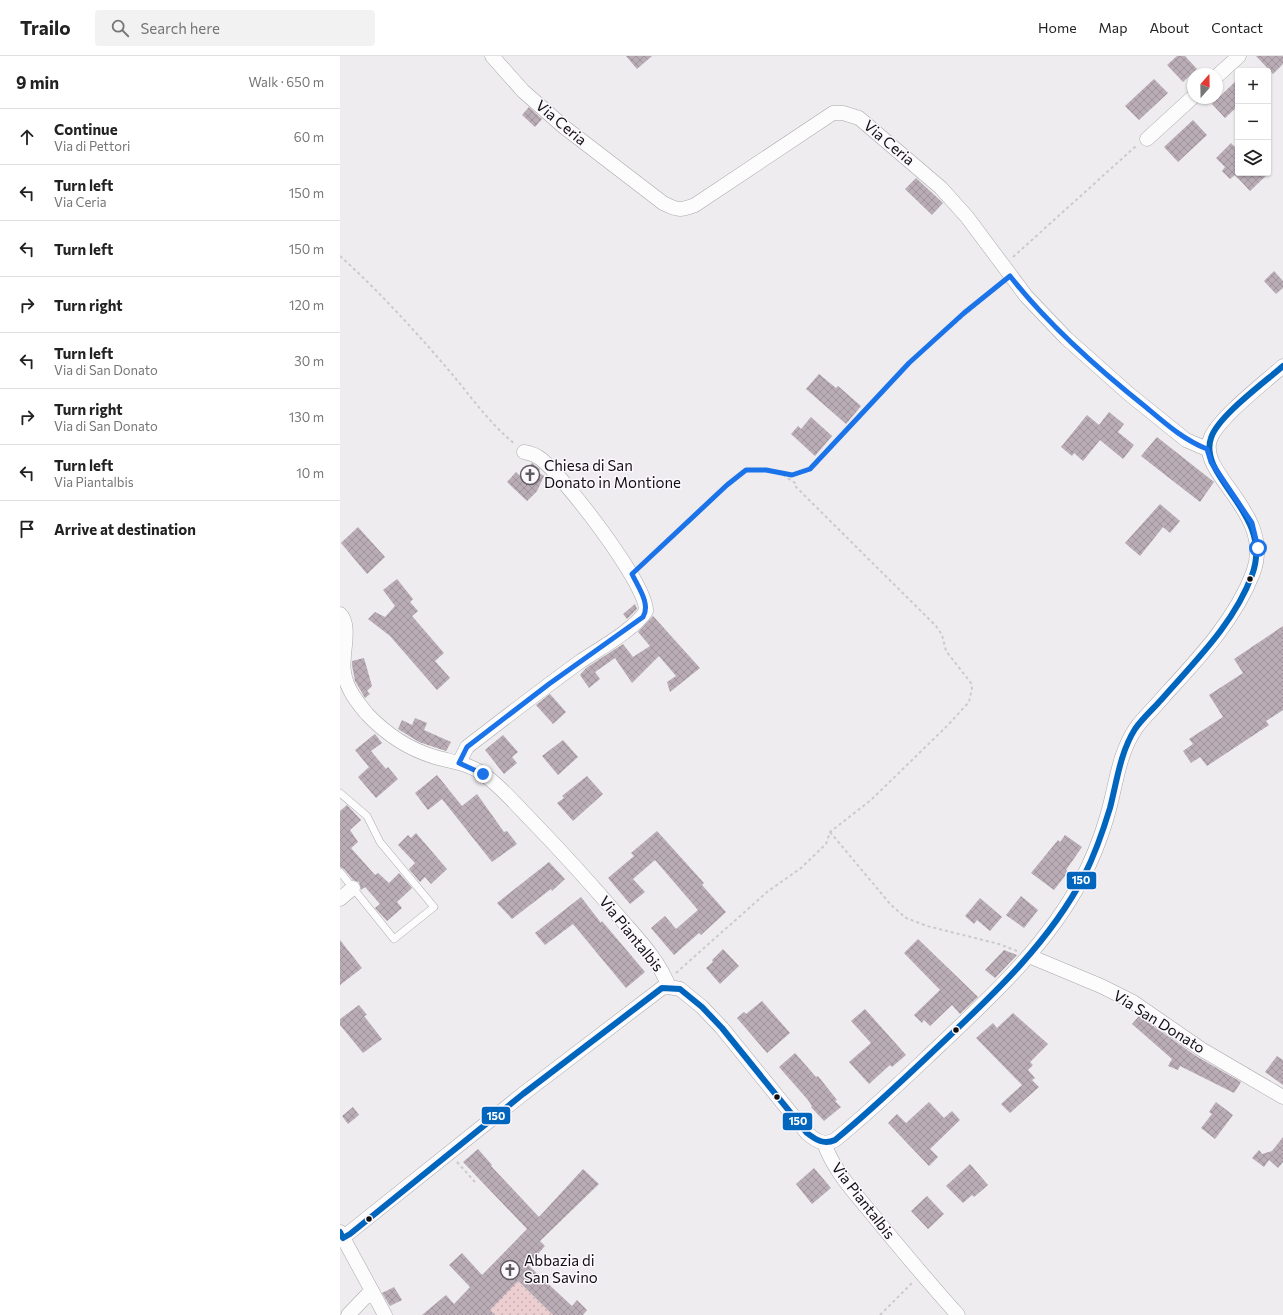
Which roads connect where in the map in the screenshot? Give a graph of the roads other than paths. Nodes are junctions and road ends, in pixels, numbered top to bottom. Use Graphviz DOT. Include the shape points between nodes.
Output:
graph roads {
  1 [pos="492,56"];
  2 [pos="1239,56"];
  3 [pos="1223,71"];
  4 [pos="1187,102"];
  5 [pos="1147,139"];
  6 [pos="1283,366"];
  7 [pos="1207,449"];
  8 [pos="524,452"];
  9 [pos="340,614"];
  10 [pos="459,763"];
  11 [pos="340,793"];
  12 [pos="340,872"];
  13 [pos="353,888"];
  14 [pos="340,899"];
  15 [pos="1029,956"];
  16 [pos="669,986"];
  17 [pos="1283,1097"];
  18 [pos="824,1143"];
  19 [pos="341,1237"];
  20 [pos="371,1291"];
  21 [pos="348,1315"];
  22 [pos="385,1315"];
  23 [pos="958,1315"];
  1 -- 7 [label="street, Via Ceria" via="524,91 564,127 663,203 675,209 683,210 695,205 833,113 859,118 941,188 967,217 1026,296 1066,338 1186,440"];
  2 -- 3 [label="street"];
  4 -- 5 [label="street"];
  6 -- 7 [label="street" via="1221,423 1210,438"];
  7 -- 15 [label="street" via="1211,462 1252,523 1258,548 1253,573 1216,636 1137,727 1126,745 1106,820 1089,864 1073,896"];
  8 -- 10 [label="street" via="540,458 597,525 632,574 646,606 646,612 643,617 467,747"];
  9 -- 10 [label="street, Via Piantalbis" via="346,626 344,672 351,692 366,712 397,741 434,757"];
  10 -- 16 [label="street, Via Piantalbis" via="476,770 493,782 563,853 661,968"];
  11 -- 13 [label="lane" via="367,816 380,842 434,907 394,939"];
  12 -- 13 [label="lane"];
  13 -- 14 [label="street"];
  15 -- 17 [label="street, Via San Donato" via="1095,983 1133,1002 1201,1049"];
  15 -- 18 [label="street" via="977,1010 908,1075 842,1135 832,1142"];
  16 -- 18 [label="street, Via Piantalbis" via="683,990 705,1010 807,1133"];
  16 -- 19 [label="street" via="656,991"];
  18 -- 23 [label="street, Via Piantalbis" via="843,1179 921,1275"];
  19 -- 20 [label="street"];
  20 -- 21 [label="street"];
  20 -- 22 [label="street"];
}
